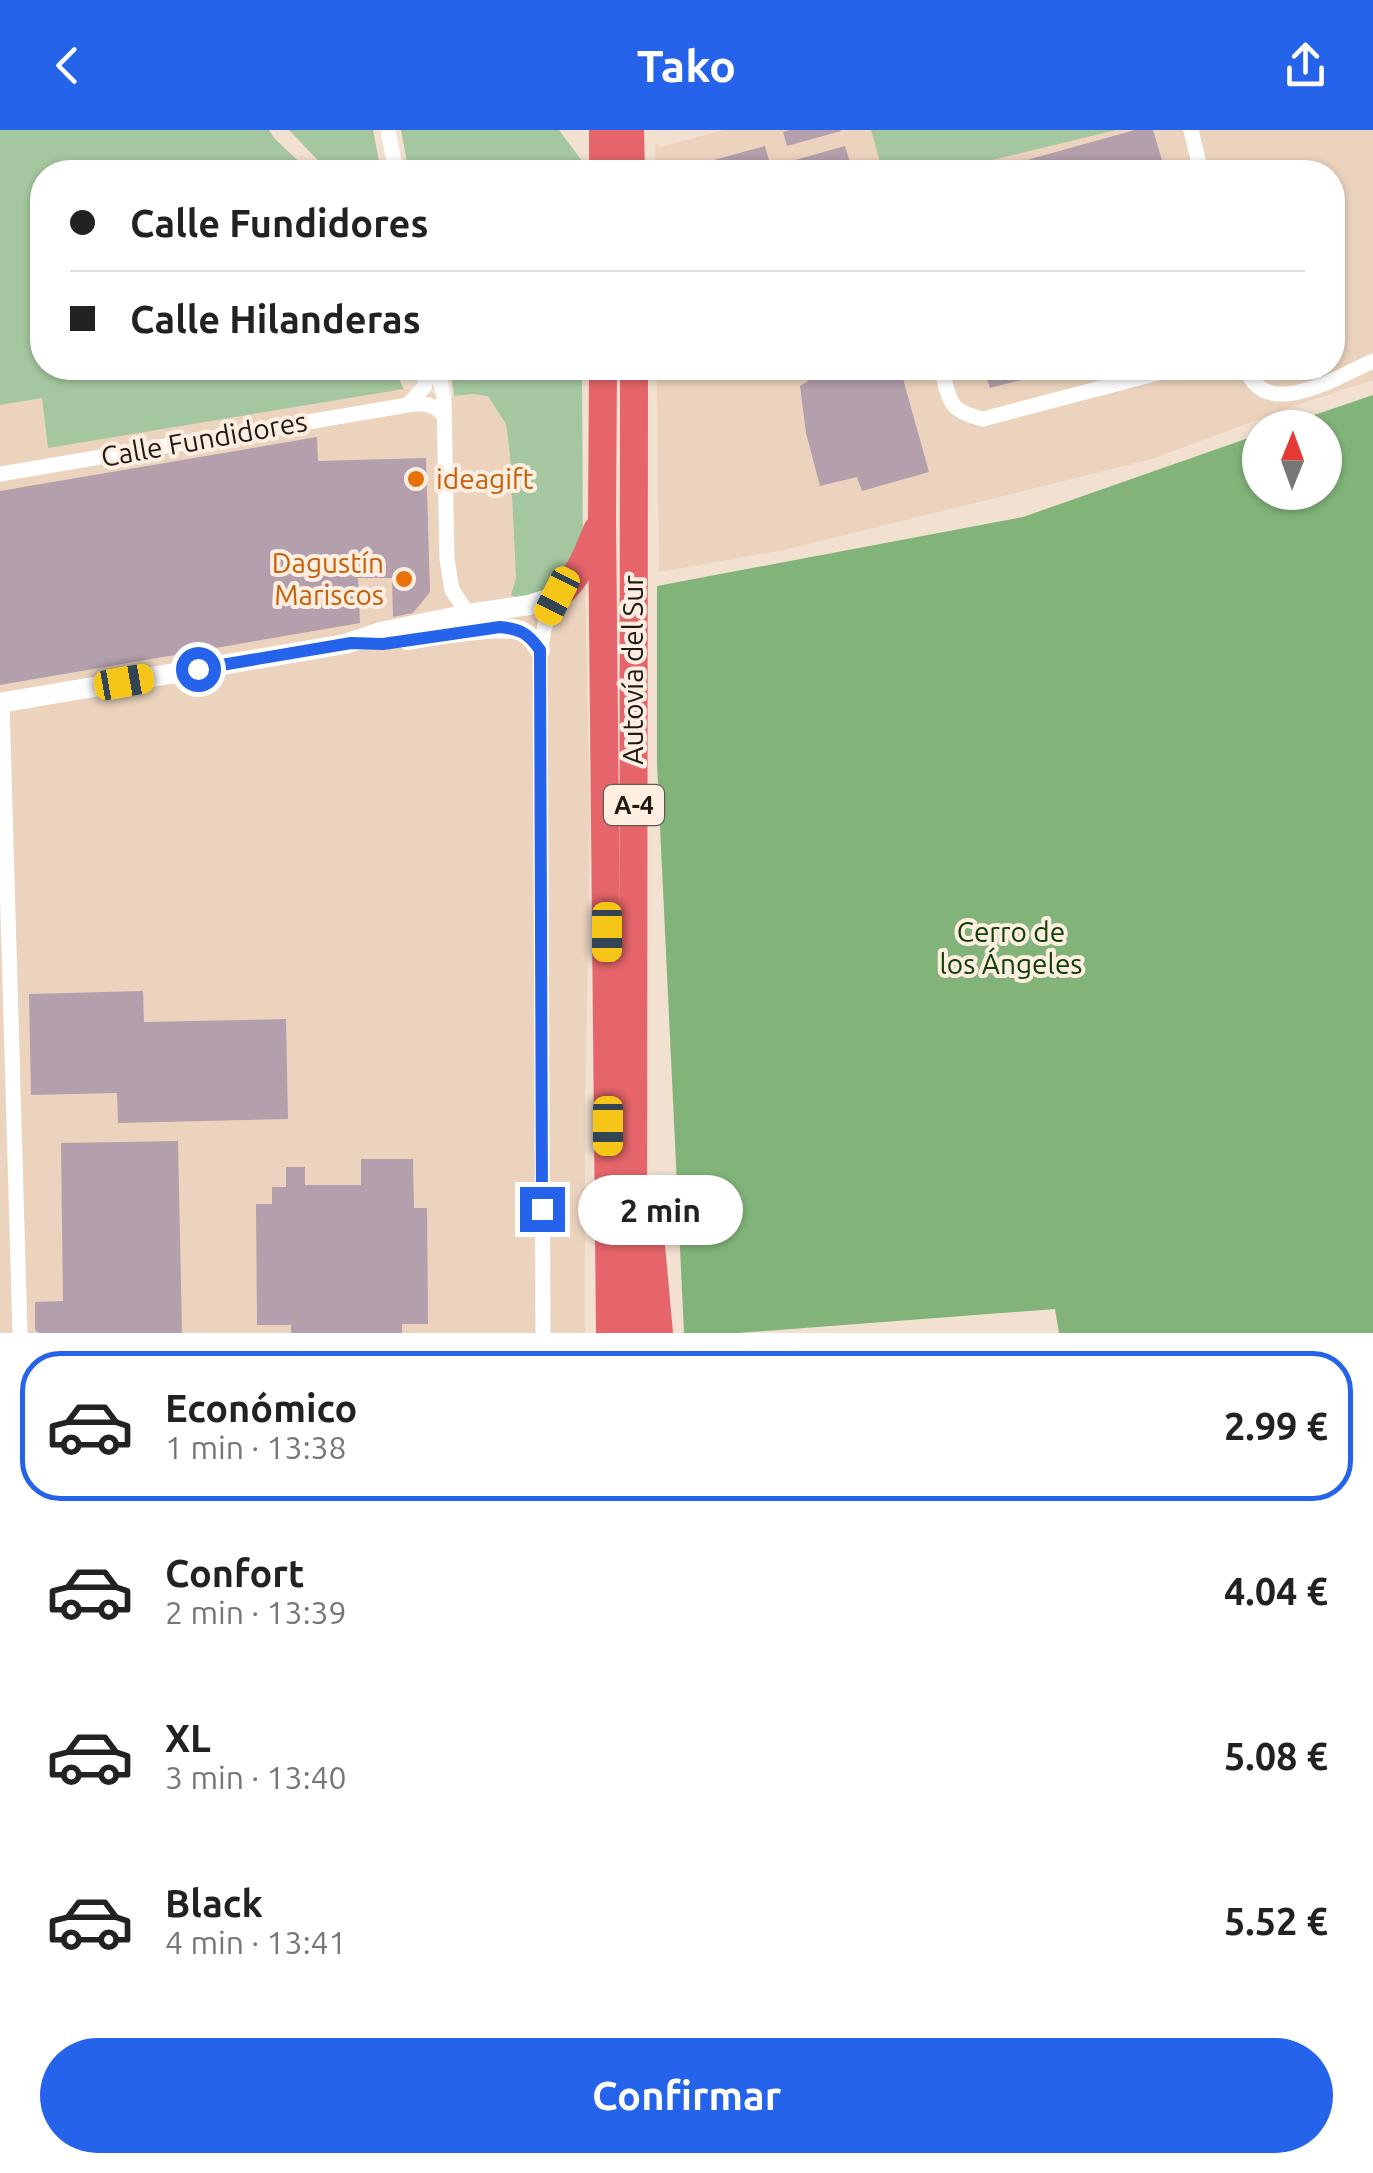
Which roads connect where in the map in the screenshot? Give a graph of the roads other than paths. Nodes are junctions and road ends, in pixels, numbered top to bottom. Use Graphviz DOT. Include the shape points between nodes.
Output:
graph roads {
  1 [pos="388,130"];
  2 [pos="603,130"];
  3 [pos="630,130"];
  4 [pos="1191,130"];
  5 [pos="394,160"];
  6 [pos="604,160"];
  7 [pos="631,160"];
  8 [pos="1197,160"];
  9 [pos="1373,361"];
  10 [pos="1345,373"];
  11 [pos="426,380"];
  12 [pos="440,380"];
  13 [pos="603,380"];
  14 [pos="634,380"];
  15 [pos="647,380"];
  16 [pos="944,380"];
  17 [pos="1132,380"];
  18 [pos="1253,380"];
  19 [pos="1328,380"];
  20 [pos="408,405"];
  21 [pos="635,409"];
  22 [pos="444,416"];
  23 [pos="0,474"];
  24 [pos="602,518"];
  25 [pos="557,596"];
  26 [pos="466,624"];
  27 [pos="540,650"];
  28 [pos="1,703"];
  29 [pos="5,946"];
  30 [pos="634,1077"];
  31 [pos="8,1148"];
  32 [pos="20,1333"];
  33 [pos="543,1333"];
  34 [pos="610,1333"];
  35 [pos="635,1333"];
  36 [pos="659,1333"];
  1 -- 5 [label="street"];
  2 -- 6 [label="highway"];
  3 -- 7 [label="highway"];
  4 -- 8 [label="street"];
  9 -- 10 [label="street"];
  11 -- 20 [label="street"];
  12 -- 22 [label="street"];
  13 -- 24 [label="highway, Autovía del Sur / A-4"];
  14 -- 21 [label="highway, Autovía del Sur / A-4"];
  15 -- 21 [label="highway"];
  16 -- 17 [label="street" via="951,404 983,419"];
  18 -- 19 [label="street" via="1278,395"];
  20 -- 22 [label="street, Calle Fundidores" via="430,404"];
  20 -- 23 [label="street, Calle Fundidores"];
  21 -- 30 [label="highway, Autovía del Sur / A-4"];
  22 -- 26 [label="street" via="446,559"];
  24 -- 25 [label="highway" via="583,566"];
  24 -- 34 [label="highway, Autovía del Sur / A-4"];
  25 -- 26 [label="street"];
  25 -- 27 [label="street"];
  26 -- 27 [label="street" via="518,629"];
  26 -- 28 [label="street" via="383,644 351,643"];
  27 -- 33 [label="street"];
  28 -- 29 [label="street"];
  29 -- 31 [label="street"];
  30 -- 35 [label="highway, Autovía del Sur / A-4"];
  30 -- 36 [label="highway"];
  31 -- 32 [label="street"];
}
